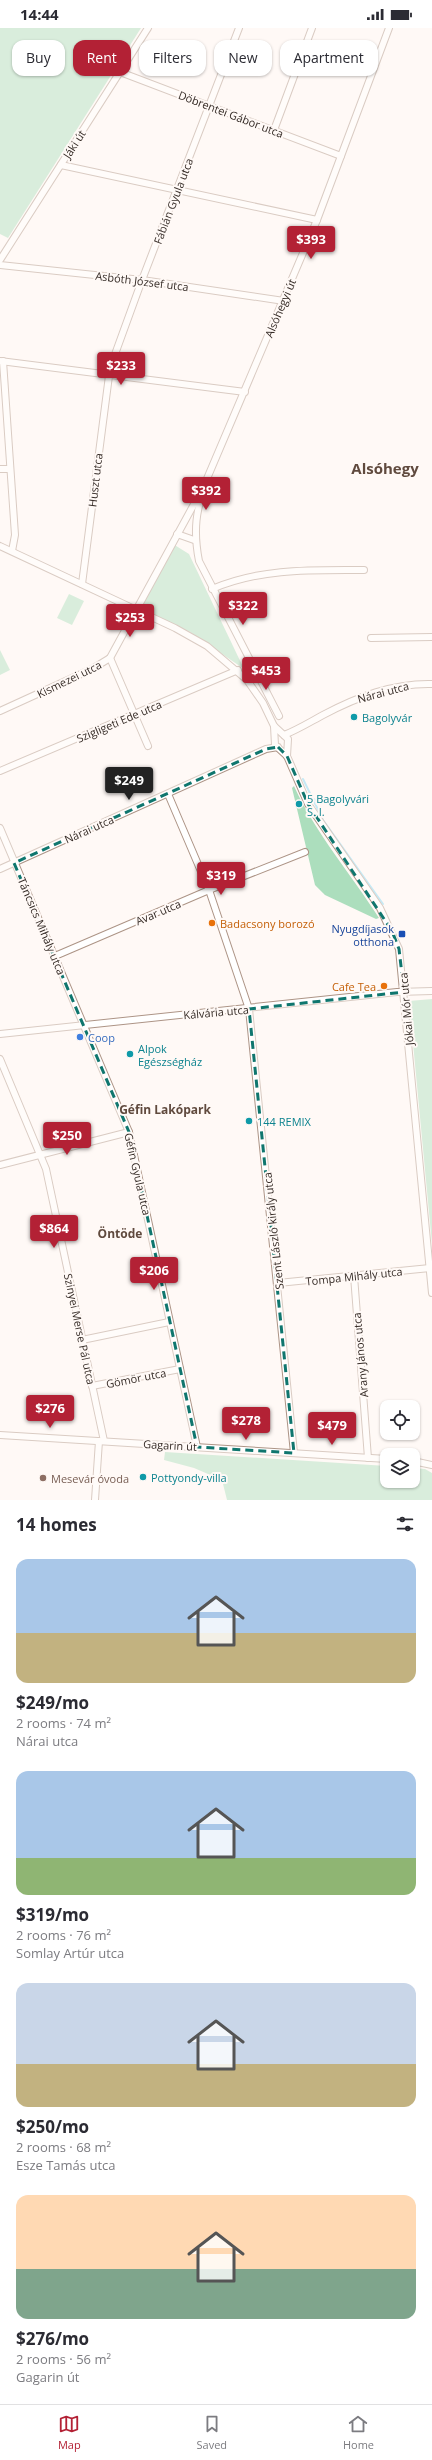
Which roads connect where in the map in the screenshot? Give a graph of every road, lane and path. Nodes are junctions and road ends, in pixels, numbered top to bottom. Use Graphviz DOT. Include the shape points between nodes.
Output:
graph roads {
  1 [pos="148,28"];
  2 [pos="239,28"];
  3 [pos="312,28"];
  4 [pos="389,28"];
  5 [pos="131,55"];
  6 [pos="117,76"];
  7 [pos="131,76"];
  8 [pos="210,106"];
  9 [pos="274,130"];
  10 [pos="341,156"];
  11 [pos="61,165"];
  12 [pos="177,190"];
  13 [pos="317,220"];
  14 [pos="0,260"];
  15 [pos="0,265"];
  16 [pos="142,280"];
  17 [pos="284,301"];
  18 [pos="1,361"];
  19 [pos="109,376"];
  20 [pos="244,392"];
  21 [pos="0,469"];
  22 [pos="10,469"];
  23 [pos="206,481"];
  24 [pos="177,534"];
  25 [pos="194,540"];
  26 [pos="0,546"];
  27 [pos="12,551"];
  28 [pos="364,570"];
  29 [pos="82,584"];
  30 [pos="212,589"];
  31 [pos="136,610"];
  32 [pos="432,637"];
  33 [pos="371,638"];
  34 [pos="110,658"];
  35 [pos="238,670"];
  36 [pos="432,684"];
  37 [pos="0,711"];
  38 [pos="134,715"];
  39 [pos="279,716"];
  40 [pos="315,719"];
  41 [pos="274,726"];
  42 [pos="283,735"];
  43 [pos="274,740"];
  44 [pos="288,741"];
  45 [pos="148,746"];
  46 [pos="279,748"];
  47 [pos="266,749"];
  48 [pos="287,756"];
  49 [pos="0,771"];
  50 [pos="168,794"];
  51 [pos="0,828"];
  52 [pos="305,852"];
  53 [pos="14,863"];
  54 [pos="0,870"];
  55 [pos="210,890"];
  56 [pos="55,956"];
  57 [pos="432,991"];
  58 [pos="404,992"];
  59 [pos="249,1009"];
  60 [pos="83,1024"];
  61 [pos="0,1034"];
  62 [pos="0,1059"];
  63 [pos="129,1132"];
  64 [pos="41,1153"];
  65 [pos="0,1165"];
  66 [pos="430,1268"];
  67 [pos="354,1276"];
  68 [pos="278,1283"];
  69 [pos="432,1293"];
  70 [pos="169,1322"];
  71 [pos="82,1340"];
  72 [pos="180,1369"];
  73 [pos="92,1386"];
  74 [pos="0,1434"];
  75 [pos="101,1441"];
  76 [pos="197,1447"];
  77 [pos="294,1453"];
  78 [pos="368,1458"];
  79 [pos="380,1459"];
  80 [pos="420,1460"];
  81 [pos="432,1460"];
  82 [pos="420,1462"];
  83 [pos="432,1465"];
  84 [pos="95,1500"];
  1 -- 5 [label="street, Jáki út"];
  2 -- 8 [label="street, Fábián Gyula utca"];
  3 -- 9 [label="street"];
  4 -- 10 [label="street, Alsóhegyi út"];
  6 -- 11 [label="street, Jáki út"];
  7 -- 8 [label="street, Döbrentei Gábor utca"];
  8 -- 9 [label="street, Döbrentei Gábor utca"];
  8 -- 12 [label="street, Fábián Gyula utca"];
  9 -- 10 [label="street, Döbrentei Gábor utca"];
  10 -- 13 [label="street, Alsóhegyi út"];
  11 -- 12 [label="street"];
  11 -- 14 [label="street, Jáki út"];
  12 -- 13 [label="street"];
  12 -- 16 [label="street, Fábián Gyula utca"];
  13 -- 17 [label="street, Alsóhegyi út"];
  15 -- 16 [label="street, Asbóth József utca"];
  16 -- 17 [label="street, Asbóth József utca"];
  16 -- 19 [label="street, Fábián Gyula utca"];
  17 -- 20 [label="street, Alsóhegyi út"];
  18 -- 19 [label="street"];
  18 -- 22 [label="street"];
  19 -- 20 [label="street"];
  19 -- 29 [label="street, Huszt utca"];
  20 -- 23 [label="street, Alsóhegyi út"];
  21 -- 22 [label="street"];
  22 -- 27 [label="street" via="15,535"];
  23 -- 24 [label="street, Kismezei utca"];
  23 -- 25 [label="street, Alsóhegyi út" via="196,516"];
  24 -- 25 [label="street"];
  24 -- 31 [label="street, Kismezei utca"];
  25 -- 30 [label="street, Alsóhegyi út" via="199,561"];
  26 -- 27 [label="street"];
  27 -- 29 [label="street"];
  28 -- 30 [label="street" via="288,570 248,577"];
  29 -- 31 [label="street"];
  30 -- 39 [label="street, Alsóhegyi út" via="262,678"];
  31 -- 34 [label="street, Kismezei utca"];
  31 -- 35 [label="street" via="192,637"];
  32 -- 33 [label="street"];
  34 -- 37 [label="street, Kismezei utca" via="92,669"];
  34 -- 38 [label="street"];
  35 -- 38 [label="street, Szigligeti Ede utca"];
  35 -- 41 [label="street" via="263,703"];
  36 -- 40 [label="street, Nárai utca" via="404,685 375,692"];
  38 -- 45 [label="street"];
  38 -- 49 [label="street, Szigligeti Ede utca"];
  40 -- 42 [label="street, Nárai utca"];
  40 -- 44 [label="street, Nárai utca"];
  41 -- 42 [label="street"];
  41 -- 43 [label="street"];
  42 -- 43 [label="street" via="278,735"];
  42 -- 44 [label="street"];
  43 -- 46 [label="street, Jókai Mór utca"];
  43 -- 47 [label="street, Nárai utca"];
  44 -- 46 [label="street" via="285,746"];
  44 -- 48 [label="street, Jókai Mór utca"];
  46 -- 47 [label="street, Nárai utca"];
  46 -- 48 [label="street, Jókai Mór utca"];
  47 -- 50 [label="street, Nárai utca"];
  48 -- 58 [label="street, Jókai Mór utca" via="308,804 374,898 392,930 399,949"];
  50 -- 53 [label="street, Nárai utca"];
  50 -- 55 [label="street, Szent László király utca"];
  51 -- 53 [label="street, Táncsics Mihály utca"];
  52 -- 55 [label="street, Avar utca"];
  53 -- 54 [label="street, Nárai utca"];
  53 -- 56 [label="street, Táncsics Mihály utca"];
  55 -- 56 [label="street, Avar utca"];
  55 -- 59 [label="street, Szent László király utca"];
  56 -- 60 [label="street, Táncsics Mihály utca"];
  57 -- 58 [label="street, Kálvária utca"];
  58 -- 59 [label="street, Kálvária utca"];
  58 -- 66 [label="street, Jókai Mór utca"];
  59 -- 60 [label="street, Kálvária utca"];
  59 -- 68 [label="street, Szent László király utca"];
  60 -- 61 [label="street, Kálvária utca"];
  60 -- 63 [label="street, Géfin Gyula utca"];
  62 -- 64 [label="street, Szinyei Merse Pál utca"];
  63 -- 64 [label="street"];
  63 -- 70 [label="street, Géfin Gyula utca"];
  64 -- 65 [label="street"];
  64 -- 71 [label="street, Szinyei Merse Pál utca"];
  66 -- 67 [label="street, Tompa Mihály utca"];
  66 -- 69 [label="street, Jókai Mór utca"];
  67 -- 68 [label="street, Tompa Mihály utca"];
  67 -- 78 [label="street, Arany János utca"];
  68 -- 77 [label="street, Szent László király utca"];
  70 -- 71 [label="street"];
  70 -- 72 [label="street, Géfin Gyula utca"];
  71 -- 73 [label="street, Szinyei Merse Pál utca"];
  72 -- 73 [label="street, Gömör utca"];
  72 -- 76 [label="street, Géfin Gyula utca"];
  73 -- 75 [label="street, Szinyei Merse Pál utca"];
  74 -- 75 [label="street, Gagarin út"];
  75 -- 76 [label="street, Gagarin út"];
  75 -- 84 [label="street, Szinyei Merse Pál utca"];
  76 -- 77 [label="street, Gagarin út"];
  77 -- 78 [label="street, Gagarin út"];
  78 -- 79 [label="street, Gagarin út"];
  80 -- 81 [label="street"];
  82 -- 83 [label="street"];
}
